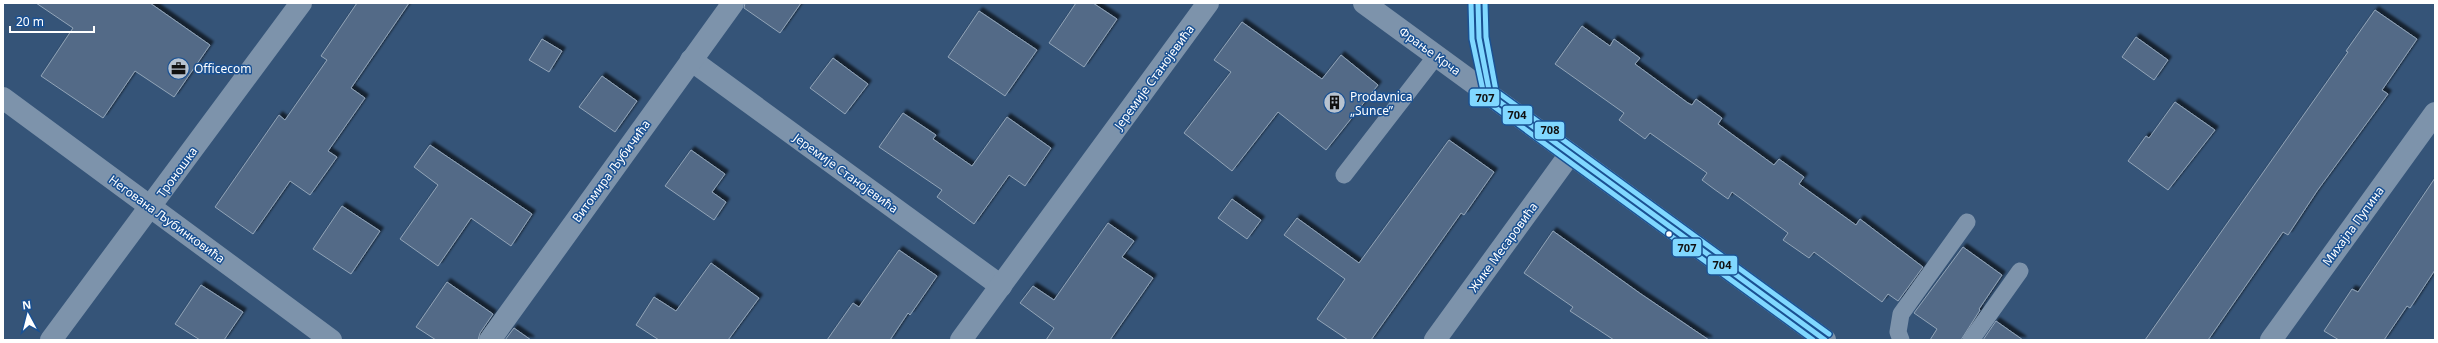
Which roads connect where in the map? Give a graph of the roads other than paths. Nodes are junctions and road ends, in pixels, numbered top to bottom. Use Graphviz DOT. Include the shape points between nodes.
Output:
graph roads {
  1 [pos="301,3"];
  2 [pos="734,3"];
  3 [pos="1208,3"];
  4 [pos="1478,3"];
  5 [pos="1369,5"];
  6 [pos="1436,56"];
  7 [pos="691,60"];
  8 [pos="1490,95"];
  9 [pos="3,98"];
  10 [pos="2435,113"];
  11 [pos="1570,154"];
  12 [pos="1344,175"];
  13 [pos="151,206"];
  14 [pos="1968,222"];
  15 [pos="2020,271"];
  16 [pos="1001,286"];
  17 [pos="51,340"];
  18 [pos="331,340"];
  19 [pos="490,340"];
  20 [pos="961,340"];
  21 [pos="1435,340"];
  22 [pos="1825,340"];
  23 [pos="1901,340"];
  24 [pos="1971,340"];
  25 [pos="2271,340"];
  1 -- 13 [label="street, Троношка"];
  2 -- 7 [label="street, Витомира Љубичића"];
  3 -- 16 [label="street, Јеремије Станојевића"];
  4 -- 8 [label="lane" via="1479,38"];
  5 -- 6 [label="street, Фрање Крча"];
  6 -- 8 [label="street, Фрање Крча"];
  6 -- 12 [label="lane"];
  7 -- 16 [label="street, Јеремије Станојевића"];
  7 -- 19 [label="street, Витомира Љубичића"];
  8 -- 11 [label="street, Фрање Крча"];
  9 -- 13 [label="street, Негована Љубинковића"];
  10 -- 25 [label="street, Михајла Пупина"];
  11 -- 21 [label="street, Жике Месаровића"];
  11 -- 22 [label="street, Фрање Крча"];
  13 -- 17 [label="street, Троношка"];
  13 -- 18 [label="street, Негована Љубинковића"];
  14 -- 23 [label="lane" via="1901,314 1898,332"];
  15 -- 24 [label="lane"];
  16 -- 20 [label="street, Јеремије Станојевића"];
}
